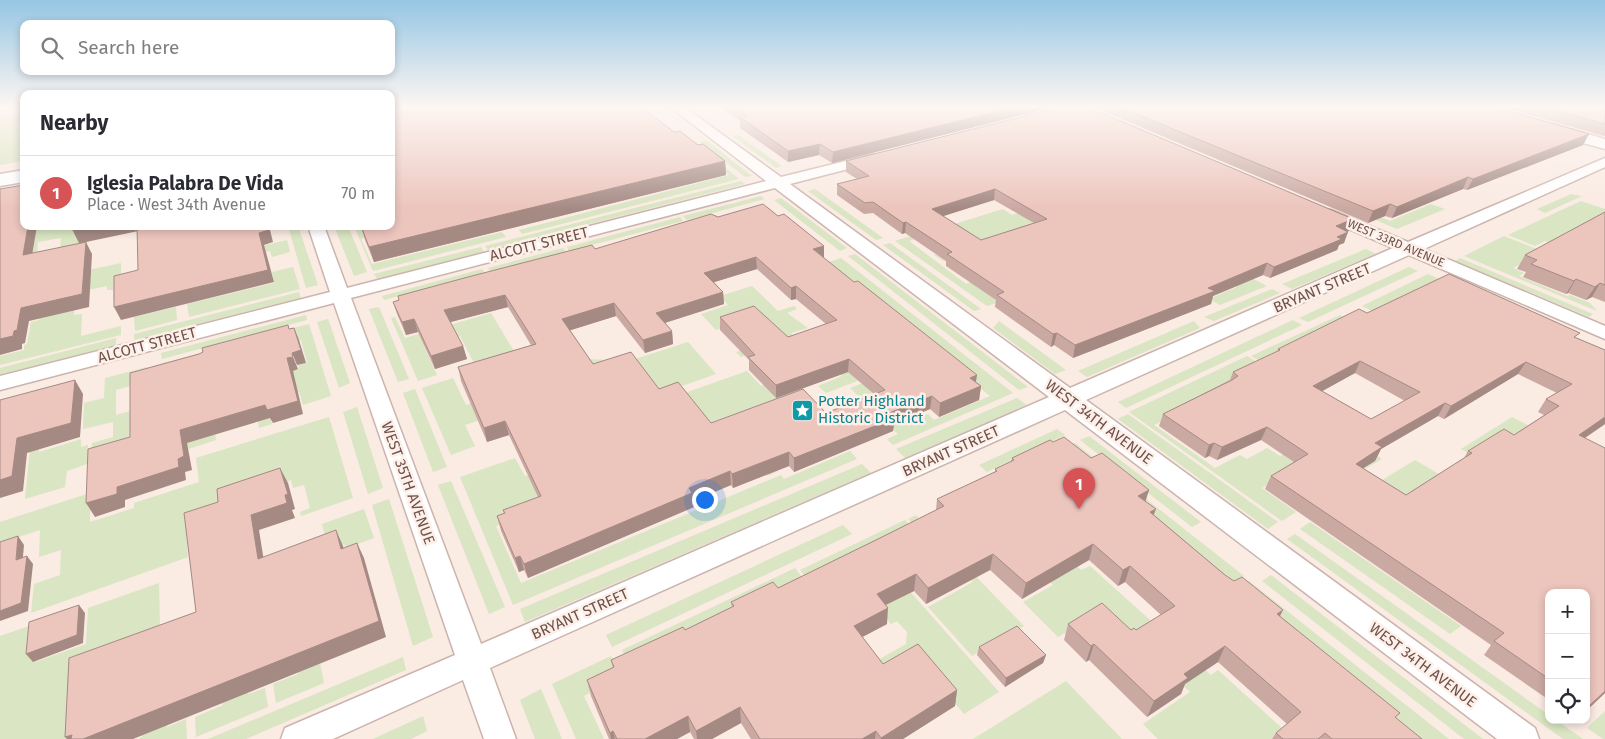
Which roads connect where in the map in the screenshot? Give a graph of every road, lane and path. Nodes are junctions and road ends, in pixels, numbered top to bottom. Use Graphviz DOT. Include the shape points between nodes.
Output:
graph roads {
  1 [pos="721,140"];
  2 [pos="1593,140"];
  3 [pos="1605,144"];
  4 [pos="890,154"];
  5 [pos="1605,162"];
  6 [pos="20,177"];
  7 [pos="0,180"];
  8 [pos="778,183"];
  9 [pos="1310,206"];
  10 [pos="317,230"];
  11 [pos="1410,249"];
  12 [pos="340,295"];
  13 [pos="1605,333"];
  14 [pos="0,384"];
  15 [pos="1068,399"];
  16 [pos="472,662"];
  17 [pos="297,739"];
  18 [pos="500,739"];
  19 [pos="1523,739"];
  1 -- 8 [label="street, WEST 34TH AVENUE"];
  2 -- 3 [label="street"];
  4 -- 8 [label="street, ALCOTT STREET"];
  5 -- 11 [label="street, BRYANT STREET"];
  6 -- 7 [label="street"];
  8 -- 12 [label="street, ALCOTT STREET"];
  8 -- 15 [label="street, WEST 34TH AVENUE"];
  9 -- 11 [label="street, WEST 33RD AVENUE"];
  10 -- 12 [label="street, WEST 35TH AVENUE"];
  11 -- 13 [label="street, WEST 33RD AVENUE"];
  11 -- 15 [label="street, BRYANT STREET"];
  12 -- 14 [label="street, ALCOTT STREET"];
  12 -- 16 [label="street, WEST 35TH AVENUE"];
  15 -- 16 [label="street, BRYANT STREET"];
  15 -- 19 [label="street, WEST 34TH AVENUE"];
  16 -- 17 [label="street, BRYANT STREET"];
  16 -- 18 [label="street, WEST 35TH AVENUE"];
}
